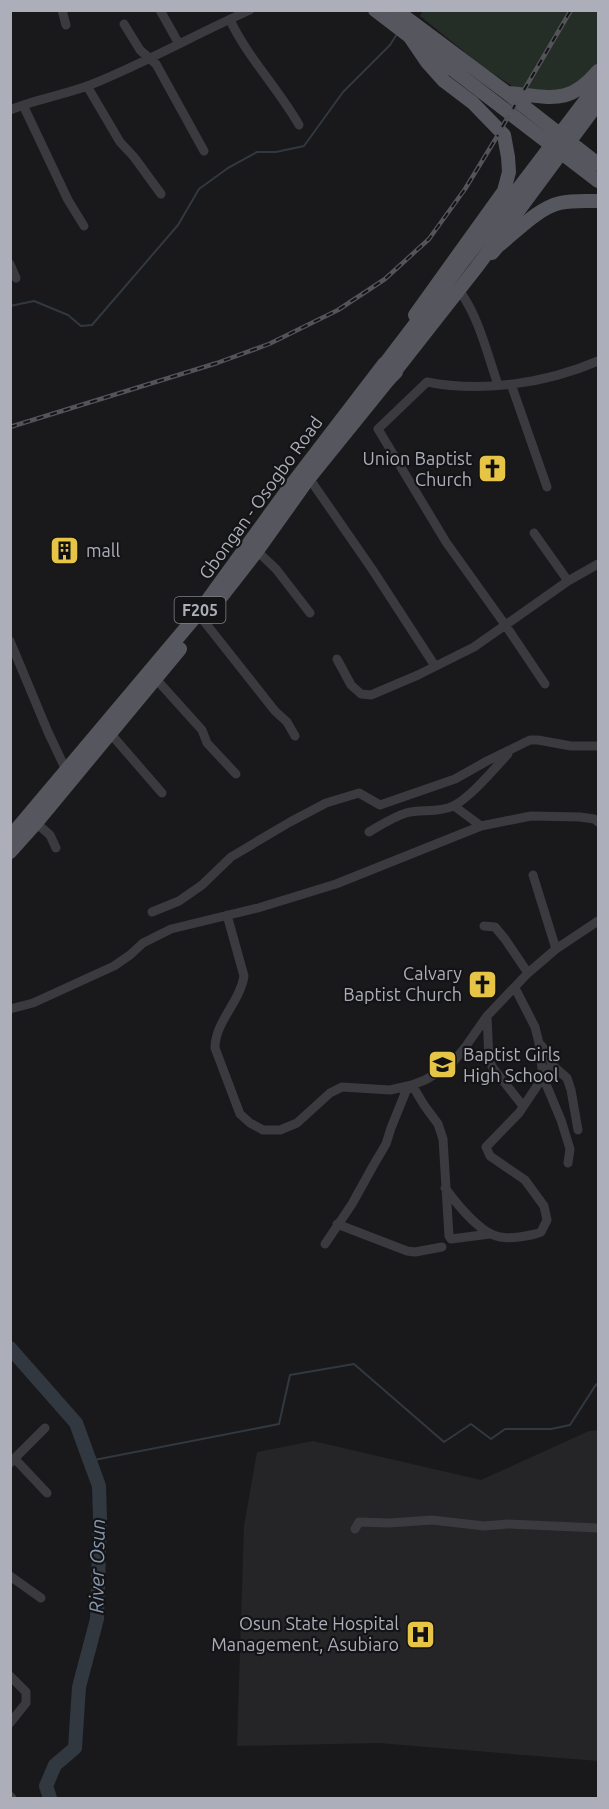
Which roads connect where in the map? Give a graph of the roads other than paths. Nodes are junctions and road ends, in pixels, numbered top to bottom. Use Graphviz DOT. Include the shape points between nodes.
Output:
graph roads {
  1 [pos="62,10"];
  2 [pos="160,10"];
  3 [pos="375,10"];
  4 [pos="244,12"];
  5 [pos="230,20"];
  6 [pos="124,24"];
  7 [pos="404,24"];
  8 [pos="66,25"];
  9 [pos="179,44"];
  10 [pos="148,58"];
  11 [pos="598,71"];
  12 [pos="598,84"];
  13 [pos="87,86"];
  14 [pos="507,93"];
  15 [pos="598,104"];
  16 [pos="23,105"];
  17 [pos="10,110"];
  18 [pos="299,124"];
  19 [pos="204,151"];
  20 [pos="598,164"];
  21 [pos="598,181"];
  22 [pos="161,194"];
  23 [pos="598,201"];
  24 [pos="84,226"];
  25 [pos="10,264"];
  26 [pos="16,278"];
  27 [pos="461,293"];
  28 [pos="598,361"];
  29 [pos="383,376"];
  30 [pos="511,384"];
  31 [pos="498,386"];
  32 [pos="309,478"];
  33 [pos="547,487"];
  34 [pos="534,533"];
  35 [pos="257,551"];
  36 [pos="598,564"];
  37 [pos="568,581"];
  38 [pos="310,613"];
  39 [pos="203,620"];
  40 [pos="506,626"];
  41 [pos="10,641"];
  42 [pos="337,659"];
  43 [pos="435,666"];
  44 [pos="156,679"];
  45 [pos="545,684"];
  46 [pos="110,734"];
  47 [pos="295,736"];
  48 [pos="598,746"];
  49 [pos="510,750"];
  50 [pos="66,770"];
  51 [pos="236,774"];
  52 [pos="162,794"];
  53 [pos="454,806"];
  54 [pos="598,822"];
  55 [pos="36,823"];
  56 [pos="481,826"];
  57 [pos="12,831"];
  58 [pos="369,832"];
  59 [pos="56,848"];
  60 [pos="10,852"];
  61 [pos="532,875"];
  62 [pos="152,912"];
  63 [pos="227,915"];
  64 [pos="598,921"];
  65 [pos="484,926"];
  66 [pos="556,949"];
  67 [pos="528,973"];
  68 [pos="515,988"];
  69 [pos="10,1009"];
  70 [pos="487,1016"];
  71 [pos="539,1042"];
  72 [pos="552,1065"];
  73 [pos="543,1077"];
  74 [pos="412,1085"];
  75 [pos="523,1106"];
  76 [pos="578,1131"];
  77 [pos="568,1163"];
  78 [pos="445,1188"];
  79 [pos="337,1224"];
  80 [pos="490,1234"];
  81 [pos="325,1244"];
  82 [pos="441,1246"];
  83 [pos="45,1428"];
  84 [pos="13,1461"];
  85 [pos="47,1493"];
  86 [pos="598,1528"];
  87 [pos="355,1529"];
  88 [pos="10,1576"];
  89 [pos="41,1598"];
  90 [pos="10,1676"];
  91 [pos="10,1723"];
  1 -- 8 [label="street"];
  2 -- 9 [label="street"];
  3 -- 7 [label="main road"];
  4 -- 5 [label="street"];
  5 -- 9 [label="street"];
  5 -- 18 [label="street"];
  6 -- 10 [label="street"];
  7 -- 14 [label="main road"];
  7 -- 21 [label="main road"];
  7 -- 29 [label="main road" via="427,62 444,81 473,103 504,135 509,172 504,191 405,329"];
  9 -- 10 [label="street"];
  10 -- 13 [label="street"];
  10 -- 19 [label="street" via="156,64"];
  11 -- 14 [label="main road" via="584,87 564,96"];
  12 -- 29 [label="main road, F205, bridge"];
  13 -- 16 [label="street"];
  13 -- 22 [label="street" via="120,142"];
  14 -- 20 [label="main road"];
  15 -- 29 [label="main road, F205, bridge" via="476,268"];
  16 -- 17 [label="street"];
  16 -- 24 [label="street"];
  23 -- 27 [label="main road" via="562,202 544,209 498,246"];
  25 -- 26 [label="street"];
  27 -- 29 [label="main road" via="408,362"];
  27 -- 31 [label="street"];
  28 -- 30 [label="street"];
  29 -- 32 [label="main road, Gbongan - Osogbo Road"];
  29 -- 50 [label="main road, Gbongan - Osogbo Road / F205" via="300,474 196,616"];
  30 -- 31 [label="street"];
  30 -- 33 [label="street"];
  31 -- 40 [label="street" via="427,382 378,429 446,542"];
  32 -- 35 [label="main road, Gbongan - Osogbo Road / F205"];
  32 -- 43 [label="street"];
  34 -- 37 [label="street"];
  35 -- 38 [label="street"];
  35 -- 39 [label="main road, Gbongan - Osogbo Road / F205"];
  36 -- 37 [label="street"];
  37 -- 40 [label="street"];
  39 -- 44 [label="main road, Gbongan - Osogbo Road / F205"];
  39 -- 47 [label="street"];
  40 -- 43 [label="street"];
  40 -- 45 [label="street"];
  41 -- 50 [label="street"];
  42 -- 43 [label="street" via="351,685 361,694 371,696"];
  44 -- 46 [label="main road, Gbongan - Osogbo Road / F205"];
  44 -- 51 [label="street"];
  46 -- 52 [label="street"];
  46 -- 55 [label="main road, Gbongan - Osogbo Road / F205"];
  48 -- 49 [label="street" via="538,740"];
  49 -- 53 [label="street"];
  49 -- 62 [label="street" via="455,779 380,805 359,794 326,803 231,857 179,901"];
  50 -- 57 [label="main road, Gbongan - Osogbo Road / F205"];
  53 -- 56 [label="street"];
  53 -- 58 [label="street" via="408,813"];
  54 -- 56 [label="street" via="580,817 531,816"];
  55 -- 59 [label="street" via="50,835"];
  55 -- 60 [label="main road, Gbongan - Osogbo Road / F205"];
  56 -- 63 [label="street" via="336,884"];
  61 -- 66 [label="street"];
  63 -- 69 [label="street" via="171,929 143,943 114,966 33,1003"];
  63 -- 74 [label="street" via="244,976 219,1030 215,1048 240,1114 263,1130 280,1130 297,1124 342,1087 390,1090"];
  64 -- 66 [label="street"];
  65 -- 67 [label="street" via="495,927"];
  66 -- 67 [label="street"];
  67 -- 68 [label="street"];
  68 -- 70 [label="street"];
  68 -- 71 [label="street"];
  70 -- 74 [label="street" via="451,1065"];
  70 -- 75 [label="street" via="489,1060"];
  71 -- 72 [label="street"];
  71 -- 73 [label="street"];
  72 -- 73 [label="street"];
  72 -- 76 [label="street" via="567,1078"];
  73 -- 75 [label="street"];
  73 -- 77 [label="street" via="570,1149"];
  74 -- 78 [label="street" via="438,1124"];
  74 -- 79 [label="street" via="401,1102 387,1144"];
  75 -- 80 [label="street" via="486,1148 490,1156 525,1180 544,1206 547,1220 541,1232 531,1236 501,1238"];
  78 -- 80 [label="street" via="467,1215"];
  78 -- 80 [label="street" via="450,1238"];
  79 -- 81 [label="street"];
  79 -- 82 [label="street" via="407,1251"];
  83 -- 84 [label="street"];
  84 -- 85 [label="street"];
  86 -- 87 [label="street" via="484,1526 432,1520 359,1522"];
  88 -- 89 [label="street"];
  90 -- 91 [label="street" via="26,1692 26,1703"];
}
